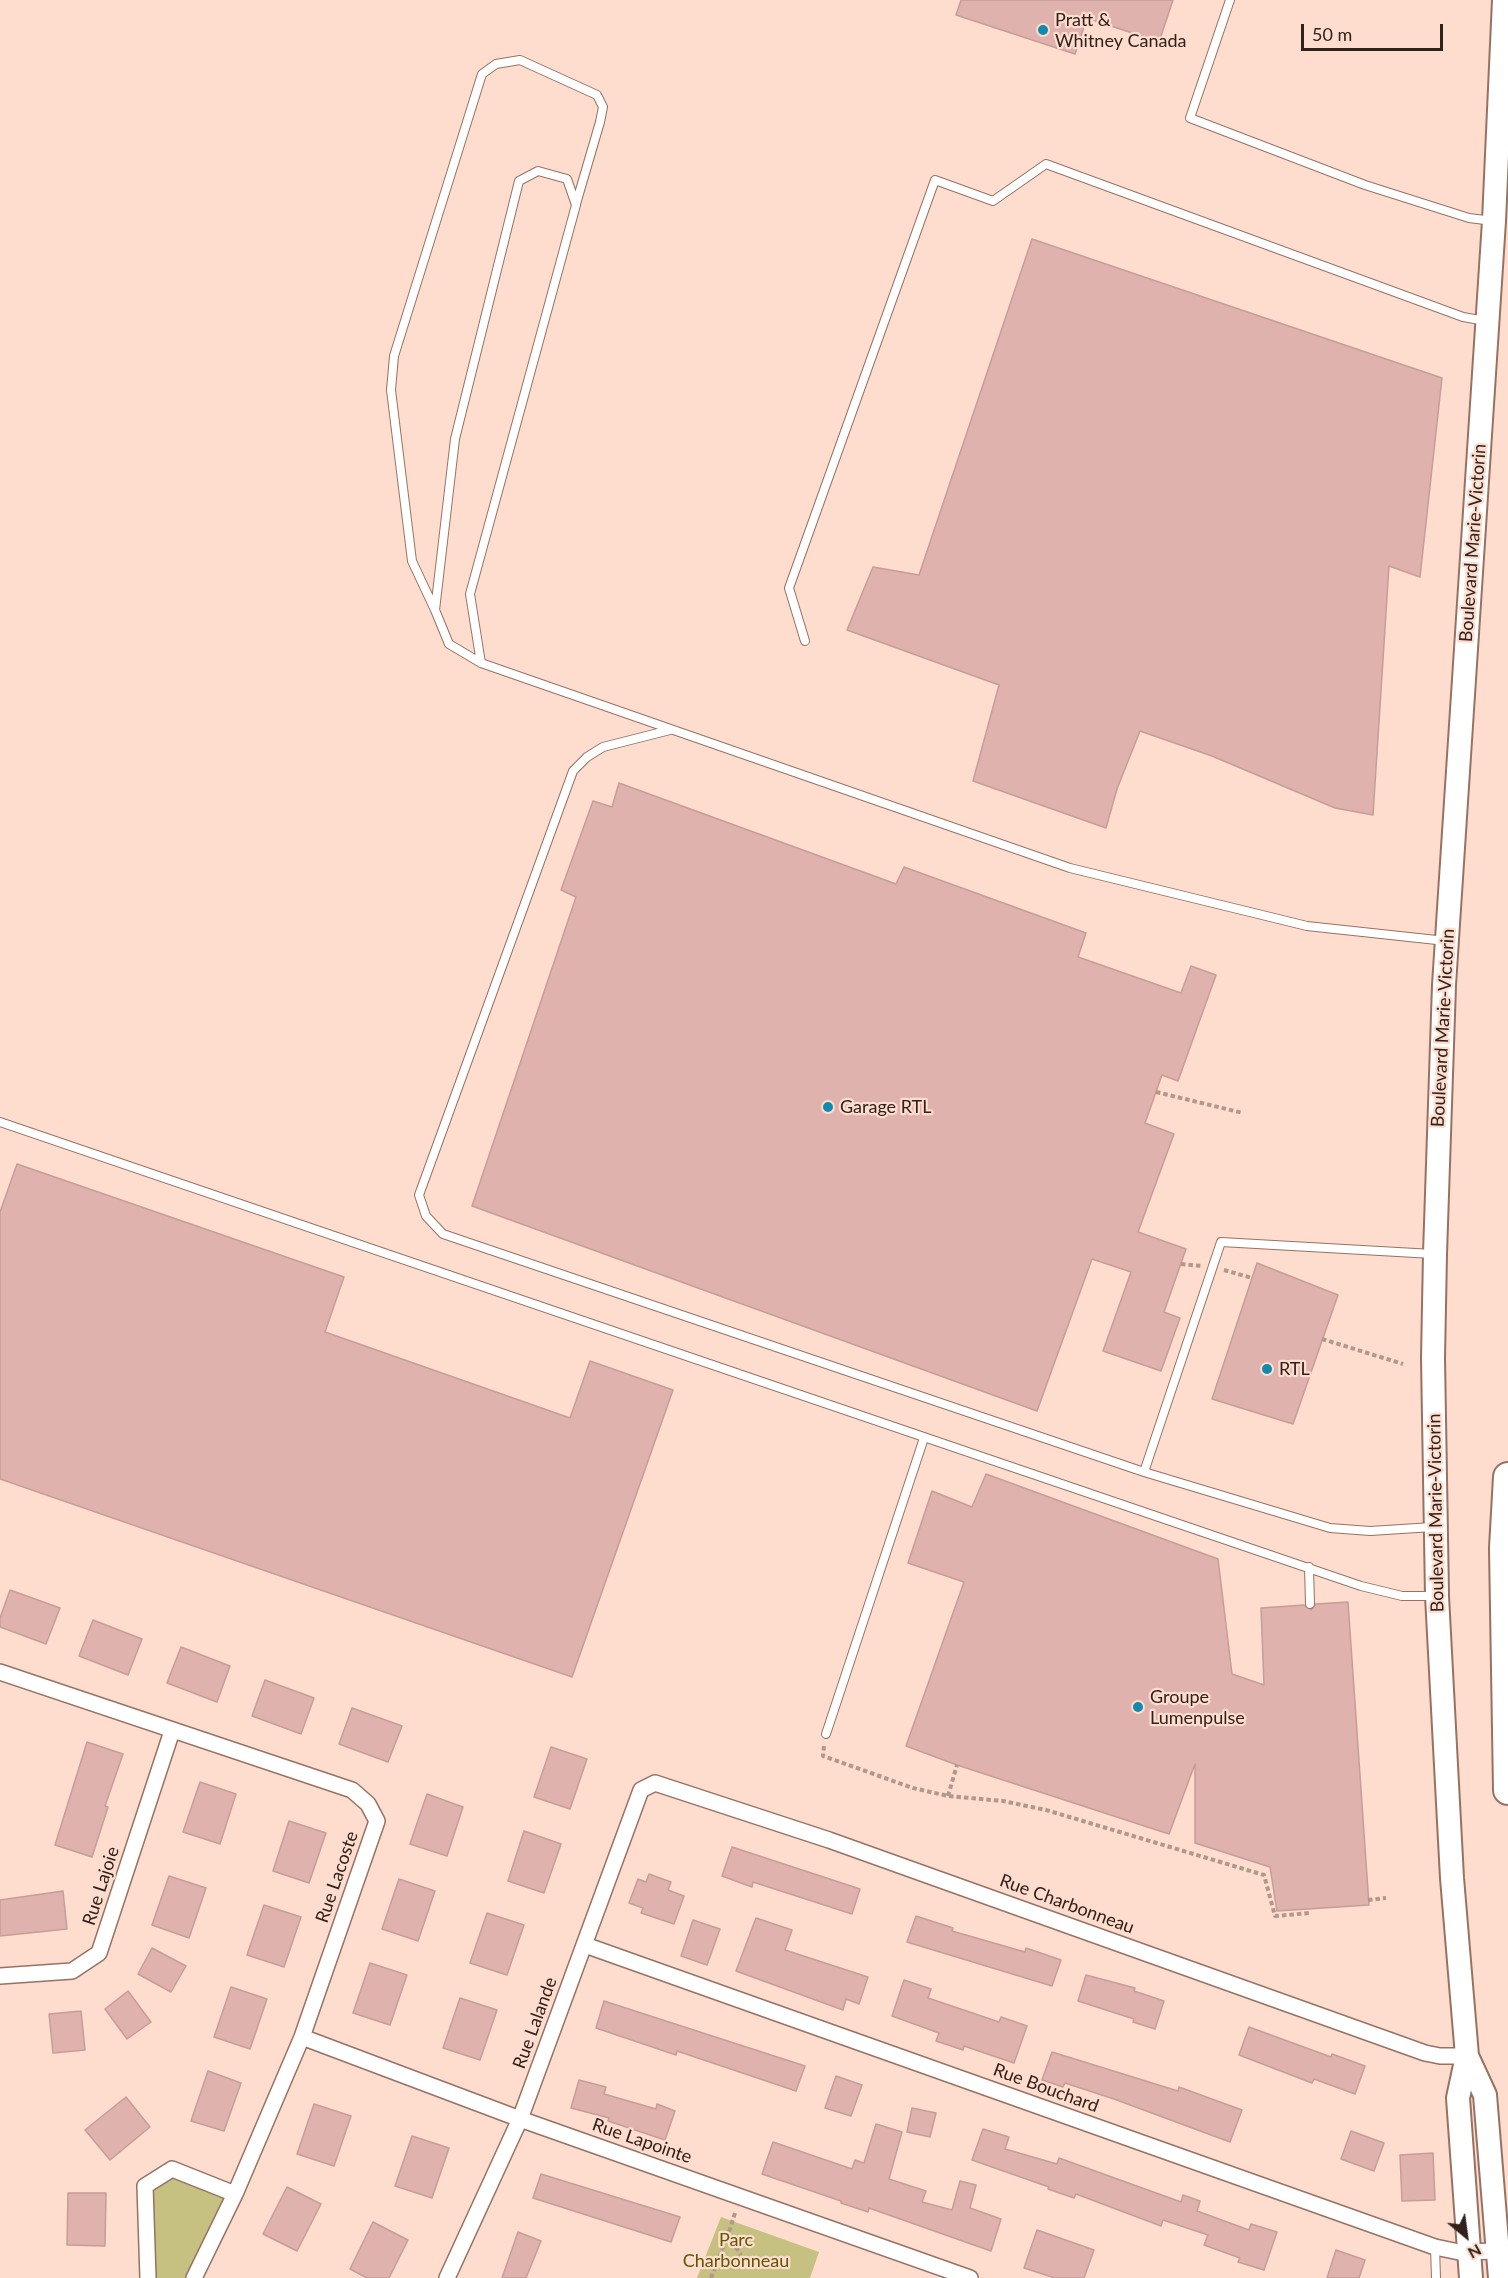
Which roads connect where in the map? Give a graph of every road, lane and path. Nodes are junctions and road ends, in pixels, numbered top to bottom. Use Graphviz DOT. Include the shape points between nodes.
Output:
graph roads {
  1 [pos="1230,0"];
  2 [pos="1504,0"];
  3 [pos="576,205"];
  4 [pos="1494,221"];
  5 [pos="1488,321"];
  6 [pos="435,610"];
  7 [pos="806,641"];
  8 [pos="481,663"];
  9 [pos="672,729"];
  10 [pos="1448,941"];
  11 [pos="1156,1092"];
  12 [pos="1243,1113"];
  13 [pos="0,1122"];
  14 [pos="1434,1254"];
  15 [pos="1322,1339"];
  16 [pos="1403,1364"];
  17 [pos="924,1438"];
  18 [pos="1144,1472"];
  19 [pos="1508,1477"];
  20 [pos="1435,1527"];
  21 [pos="1308,1567"];
  22 [pos="1437,1596"];
  23 [pos="1310,1604"];
  24 [pos="0,1672"];
  25 [pos="172,1731"];
  26 [pos="826,1734"];
  27 [pos="957,1765"];
  28 [pos="655,1783"];
  29 [pos="1508,1790"];
  30 [pos="948,1796"];
  31 [pos="1386,1898"];
  32 [pos="1368,1900"];
  33 [pos="1310,1913"];
  34 [pos="585,1945"];
  35 [pos="0,1976"];
  36 [pos="303,2037"];
  37 [pos="1467,2056"];
  38 [pos="520,2119"];
  39 [pos="235,2194"];
  40 [pos="741,2196"];
  41 [pos="728,2235"];
  42 [pos="1436,2247"];
  43 [pos="1498,2251"];
  44 [pos="1469,2253"];
  45 [pos="741,2255"];
  46 [pos="148,2278"];
  47 [pos="194,2278"];
  48 [pos="447,2278"];
  49 [pos="711,2278"];
  50 [pos="970,2278"];
  51 [pos="1436,2278"];
  52 [pos="1471,2278"];
  53 [pos="1500,2278"];
  1 -- 4 [label="lane" via="1190,118 1365,185 1469,218"];
  2 -- 4 [label="street, Boulevard Marie-Victorin"];
  3 -- 6 [label="lane" via="567,179 538,171 519,182 455,438"];
  3 -- 6 [label="lane" via="603,107 597,95 520,60 496,64 482,74 394,356 392,390 412,561"];
  3 -- 8 [label="lane" via="470,594"];
  4 -- 5 [label="street, Boulevard Marie-Victorin"];
  5 -- 7 [label="lane" via="1463,316 1046,164 993,201 935,180 789,588"];
  5 -- 10 [label="street, Boulevard Marie-Victorin"];
  6 -- 8 [label="lane" via="449,644"];
  8 -- 9 [label="lane"];
  9 -- 10 [label="lane" via="1070,868 1306,926"];
  9 -- 18 [label="lane" via="603,747 573,771 419,1195 426,1216 443,1234"];
  10 -- 14 [label="street, Boulevard Marie-Victorin"];
  11 -- 12 [label="path"];
  13 -- 17 [label="lane"];
  14 -- 18 [label="lane" via="1221,1242"];
  14 -- 20 [label="street, Boulevard Marie-Victorin"];
  15 -- 16 [label="path"];
  17 -- 21 [label="lane"];
  17 -- 26 [label="lane"];
  18 -- 20 [label="lane" via="1330,1528 1370,1531"];
  19 -- 29 [label="highway" via="1504,1548"];
  20 -- 22 [label="street, Boulevard Marie-Victorin"];
  21 -- 22 [label="lane" via="1401,1596"];
  21 -- 23 [label="lane"];
  22 -- 37 [label="street, Boulevard Marie-Victorin" via="1450,1844"];
  24 -- 25 [label="street, Rue Lacoste"];
  25 -- 35 [label="street, Rue Lajoie" via="99,1953 72,1971"];
  25 -- 36 [label="street, Rue Lacoste" via="352,1790 368,1804 377,1821"];
  26 -- 30 [label="path" via="823,1756 913,1788"];
  27 -- 30 [label="path"];
  28 -- 34 [label="street, Rue Lalande" via="641,1790"];
  28 -- 37 [label="street, Rue Charbonneau" via="840,1844 1425,2053"];
  30 -- 33 [label="path" via="1046,1810 1264,1875 1275,1916"];
  31 -- 32 [label="path"];
  34 -- 38 [label="street, Rue Lalande"];
  34 -- 42 [label="street, Rue Bouchard"];
  36 -- 38 [label="street, Rue Lapointe"];
  36 -- 39 [label="street, Rue Lacoste"];
  37 -- 43 [label="street, Boulevard Marie-Victorin" via="1485,2095"];
  37 -- 44 [label="street, Boulevard Marie-Victorin" via="1458,2098"];
  38 -- 40 [label="street, Rue Lapointe"];
  38 -- 48 [label="street, Rue Lalande"];
  39 -- 46 [label="street" via="172,2169 145,2186"];
  39 -- 47 [label="street, Rue Lacoste"];
  40 -- 41 [label="path"];
  40 -- 50 [label="street, Rue Lapointe"];
  41 -- 45 [label="path"];
  41 -- 49 [label="path"];
  42 -- 44 [label="street, Rue Bouchard"];
  42 -- 51 [label="lane"];
  43 -- 44 [label="street, Rue Bouchard"];
  43 -- 53 [label="street, Boulevard Marie-Victorin"];
  44 -- 52 [label="street, Boulevard Marie-Victorin"];
}
